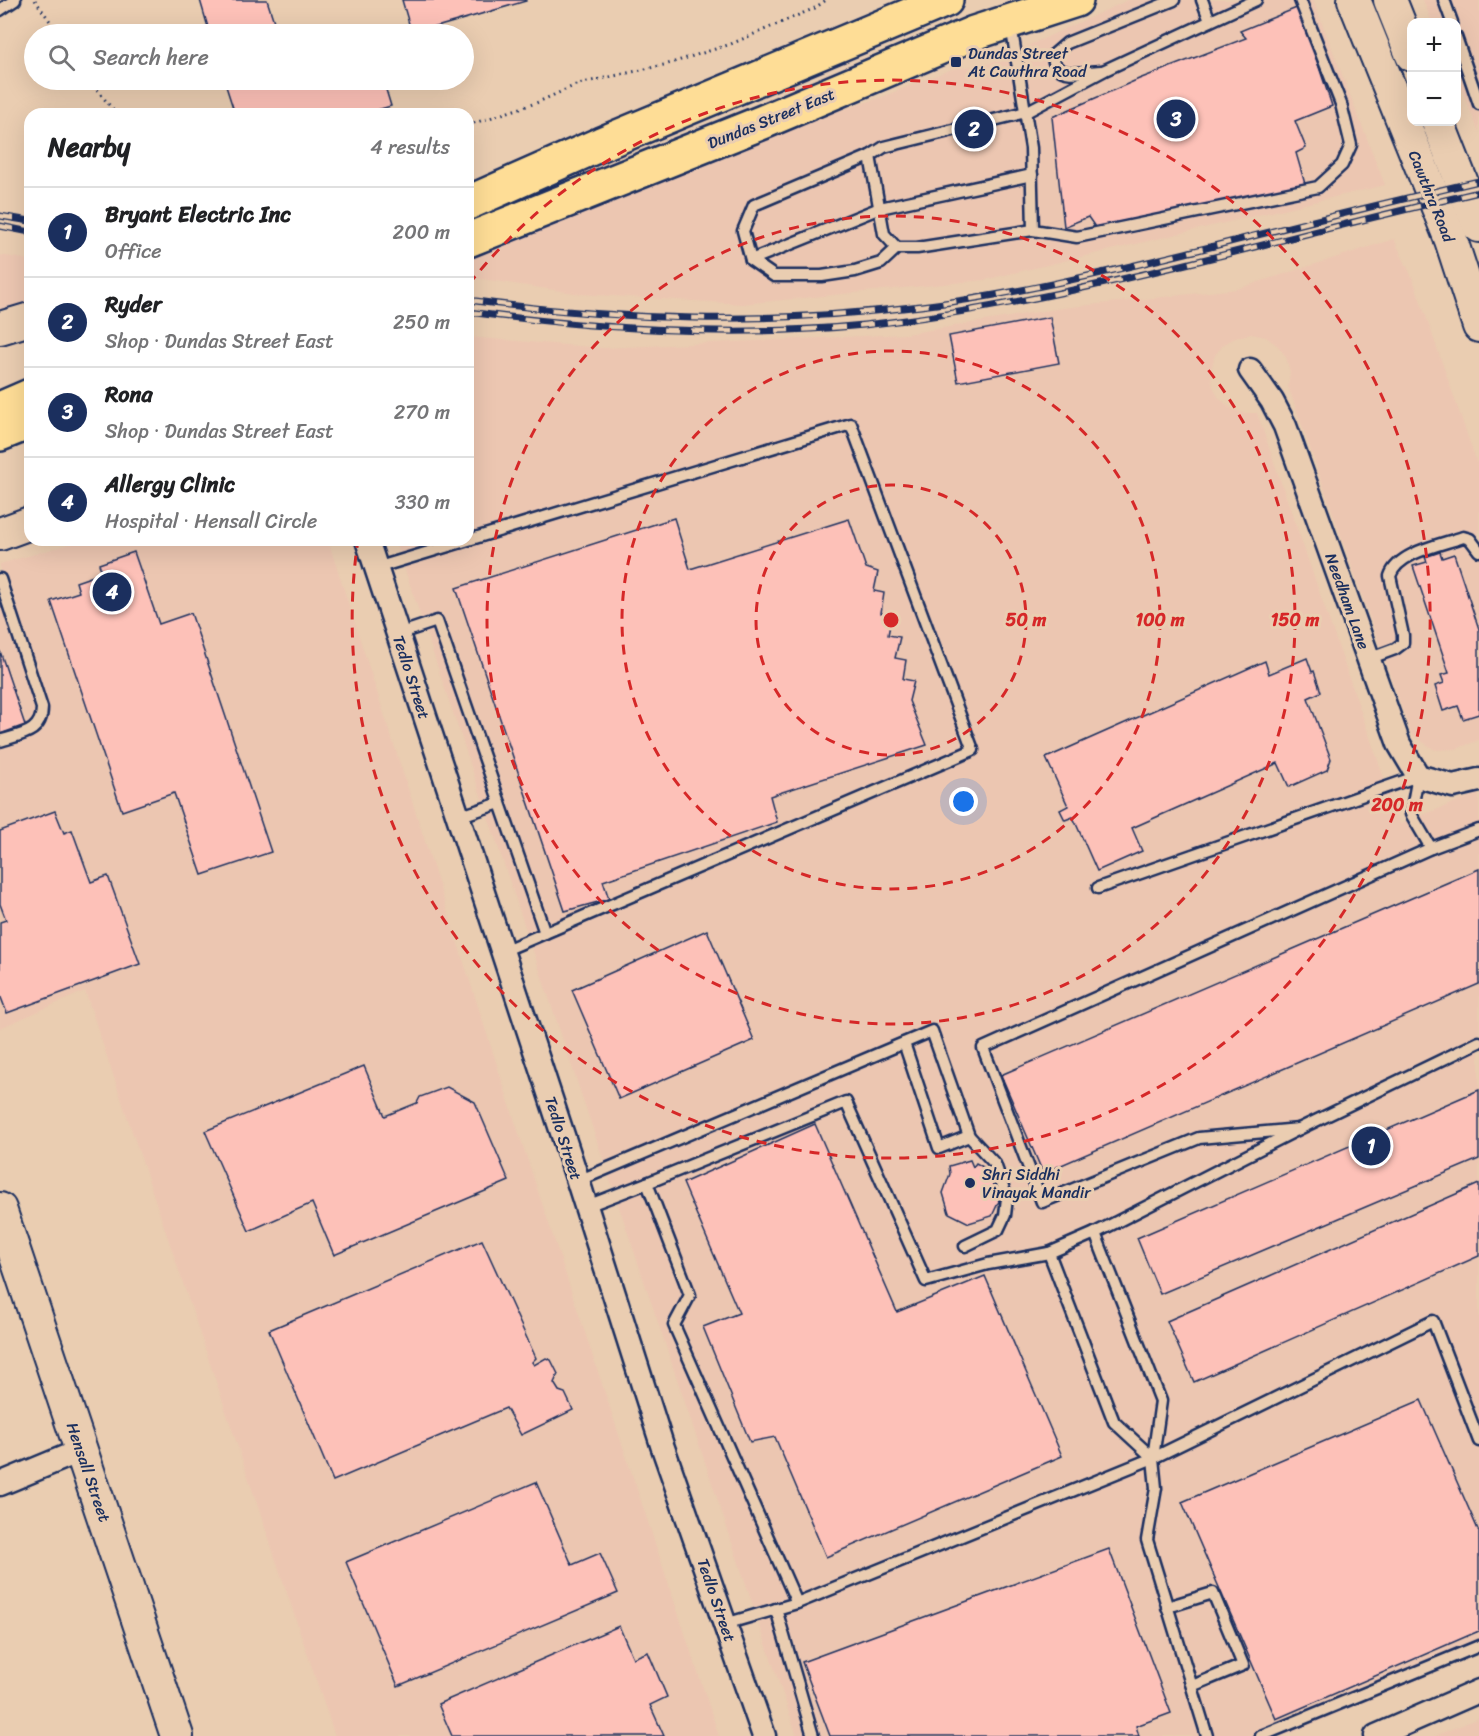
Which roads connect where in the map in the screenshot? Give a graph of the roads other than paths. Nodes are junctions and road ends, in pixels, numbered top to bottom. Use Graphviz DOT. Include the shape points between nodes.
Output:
graph roads {
  1 [pos="15,0"];
  2 [pos="921,0"];
  3 [pos="946,0"];
  4 [pos="1076,0"];
  5 [pos="1174,0"];
  6 [pos="1202,0"];
  7 [pos="1256,0"];
  8 [pos="1300,0"];
  9 [pos="1354,0"];
  10 [pos="1390,0"];
  11 [pos="1444,0"];
  12 [pos="1006,7"];
  13 [pos="0,10"];
  14 [pos="1451,18"];
  15 [pos="1210,21"];
  16 [pos="1407,42"];
  17 [pos="838,45"];
  18 [pos="1461,52"];
  19 [pos="1105,70"];
  20 [pos="1479,104"];
  21 [pos="1026,112"];
  22 [pos="1440,126"];
  23 [pos="870,156"];
  24 [pos="1032,175"];
  25 [pos="474,200"];
  26 [pos="880,208"];
  27 [pos="1479,226"];
  28 [pos="1033,230"];
  29 [pos="474,238"];
  30 [pos="897,248"];
  31 [pos="751,260"];
  32 [pos="24,321"];
  33 [pos="1479,326"];
  34 [pos="0,327"];
  35 [pos="1250,370"];
  36 [pos="24,399"];
  37 [pos="0,409"];
  38 [pos="24,424"];
  39 [pos="0,434"];
  40 [pos="24,525"];
  41 [pos="0,534"];
  42 [pos="474,538"];
  43 [pos="369,546"];
  44 [pos="449,546"];
  45 [pos="1479,551"];
  46 [pos="376,568"];
  47 [pos="0,579"];
  48 [pos="398,634"];
  49 [pos="1368,659"];
  50 [pos="0,741"];
  51 [pos="1418,776"];
  52 [pos="1479,780"];
  53 [pos="500,803"];
  54 [pos="459,817"];
  55 [pos="1479,830"];
  56 [pos="1431,848"];
  57 [pos="1098,888"];
  58 [pos="544,933"];
  59 [pos="503,951"];
  60 [pos="1479,1042"];
  61 [pos="904,1043"];
  62 [pos="1299,1129"];
  63 [pos="969,1136"];
  64 [pos="578,1181"];
  65 [pos="647,1183"];
  66 [pos="587,1206"];
  67 [pos="0,1209"];
  68 [pos="1095,1233"];
  69 [pos="965,1246"];
  70 [pos="1048,1253"];
  71 [pos="1479,1441"];
  72 [pos="82,1449"];
  73 [pos="1153,1458"];
  74 [pos="0,1484"];
  75 [pos="797,1603"];
  76 [pos="1167,1607"];
  77 [pos="776,1609"];
  78 [pos="725,1624"];
  79 [pos="1479,1646"];
  80 [pos="1192,1686"];
  81 [pos="1479,1691"];
  82 [pos="177,1736"];
  83 [pos="764,1736"];
  84 [pos="813,1736"];
  85 [pos="1207,1736"];
  86 [pos="1261,1736"];
  87 [pos="1376,1736"];
  1 -- 13 [label="lane"];
  2 -- 17 [label="main road" via="851,33"];
  3 -- 17 [label="main road"];
  4 -- 12 [label="main road, Dundas Street East"];
  5 -- 19 [label="lane" via="1066,43 1053,55 1056,68 1068,73"];
  6 -- 15 [label="lane"];
  7 -- 15 [label="lane"];
  8 -- 28 [label="lane" via="1341,104 1351,145 1342,165 1318,187 1077,237"];
  9 -- 33 [label="street, Cawthra Road" via="1451,240"];
  10 -- 16 [label="street"];
  11 -- 14 [label="lane"];
  12 -- 21 [label="lane"];
  12 -- 29 [label="main road, Dundas Street East" via="974,33"];
  15 -- 19 [label="lane"];
  17 -- 25 [label="main road"];
  18 -- 20 [label="lane"];
  19 -- 21 [label="lane"];
  21 -- 23 [label="lane" via="884,147"];
  21 -- 24 [label="lane"];
  22 -- 27 [label="street, Cawthra Road"];
  23 -- 26 [label="lane"];
  23 -- 31 [label="lane" via="754,205 743,231"];
  24 -- 26 [label="lane"];
  24 -- 28 [label="lane"];
  26 -- 30 [label="lane" via="884,234"];
  26 -- 31 [label="lane"];
  28 -- 30 [label="lane"];
  30 -- 31 [label="lane" via="881,263 822,276 774,276"];
  32 -- 34 [label="street"];
  35 -- 49 [label="street, Needham Lane" via="1285,426"];
  36 -- 37 [label="main road"];
  38 -- 39 [label="main road"];
  40 -- 41 [label="street"];
  42 -- 58 [label="lane" via="851,424 973,750"];
  43 -- 46 [label="street, Tedlo Street"];
  44 -- 46 [label="lane"];
  45 -- 49 [label="lane" via="1470,539 1463,537 1398,562 1390,576 1403,643"];
  46 -- 48 [label="street, Tedlo Street"];
  47 -- 50 [label="lane" via="42,708 42,719 32,730"];
  48 -- 53 [label="lane" via="437,621"];
  48 -- 54 [label="street, Tedlo Street"];
  49 -- 51 [label="street, Needham Lane" via="1399,744"];
  51 -- 52 [label="street" via="1453,786"];
  51 -- 56 [label="lane" via="1411,814"];
  51 -- 57 [label="lane"];
  53 -- 54 [label="lane"];
  53 -- 58 [label="lane"];
  54 -- 59 [label="street, Tedlo Street"];
  55 -- 56 [label="lane"];
  56 -- 62 [label="lane" via="983,1048 1042,1202 1199,1138"];
  58 -- 59 [label="lane"];
  59 -- 64 [label="street, Tedlo Street"];
  60 -- 62 [label="lane"];
  61 -- 63 [label="lane" via="932,1031"];
  61 -- 63 [label="lane" via="939,1148"];
  61 -- 64 [label="lane"];
  62 -- 68 [label="lane"];
  63 -- 69 [label="lane" via="994,1164 1007,1198 998,1230"];
  64 -- 66 [label="street, Tedlo Street"];
  65 -- 66 [label="lane"];
  65 -- 70 [label="lane" via="846,1102 926,1281"];
  65 -- 75 [label="lane" via="690,1295 674,1325"];
  66 -- 78 [label="street, Tedlo Street" via="662,1445"];
  67 -- 72 [label="street, Hensall Street"];
  68 -- 70 [label="lane"];
  68 -- 73 [label="lane" via="1161,1401"];
  70 -- 73 [label="lane" via="1114,1422"];
  71 -- 73 [label="lane" via="1433,1321"];
  72 -- 74 [label="street"];
  72 -- 82 [label="street, Hensall Street"];
  73 -- 75 [label="lane"];
  73 -- 76 [label="lane" via="1156,1488 1147,1540"];
  75 -- 77 [label="lane"];
  76 -- 80 [label="lane"];
  76 -- 80 [label="lane" via="1213,1593 1243,1665"];
  77 -- 78 [label="lane"];
  77 -- 84 [label="lane"];
  78 -- 83 [label="street, Tedlo Street"];
  79 -- 86 [label="lane"];
  80 -- 85 [label="lane"];
  81 -- 87 [label="street"];
}
